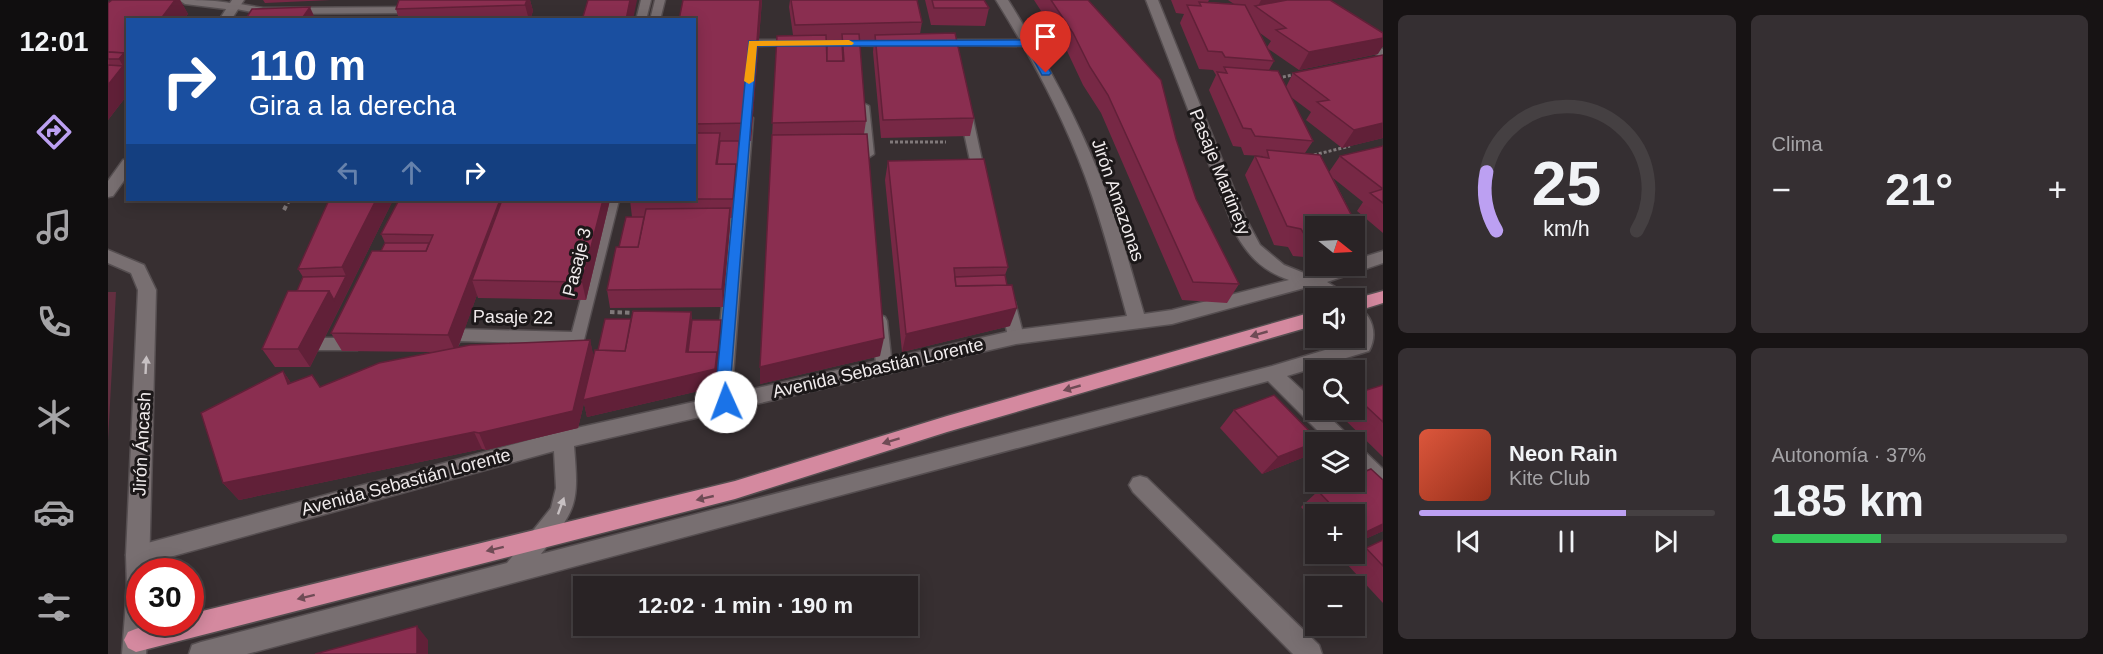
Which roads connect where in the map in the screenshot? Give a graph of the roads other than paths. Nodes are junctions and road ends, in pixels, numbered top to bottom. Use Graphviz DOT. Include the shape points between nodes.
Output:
graph roads {
  1 [pos="185,0"];
  2 [pos="646,0"];
  3 [pos="660,0"];
  4 [pos="1002,0"];
  5 [pos="1152,0"];
  6 [pos="236,3"];
  7 [pos="429,10"];
  8 [pos="226,18"];
  9 [pos="642,18"];
  10 [pos="656,18"];
  11 [pos="755,26"];
  12 [pos="1343,29"];
  13 [pos="811,43"];
  14 [pos="823,43"];
  15 [pos="900,43"];
  16 [pos="932,43"];
  17 [pos="1030,43"];
  18 [pos="752,49"];
  19 [pos="1383,54"];
  20 [pos="862,87"];
  21 [pos="963,98"];
  22 [pos="748,99"];
  23 [pos="868,165"];
  24 [pos="126,166"];
  25 [pos="982,188"];
  26 [pos="108,192"];
  27 [pos="613,201"];
  28 [pos="108,256"];
  29 [pos="1383,257"];
  30 [pos="1309,281"];
  31 [pos="1321,288"];
  32 [pos="1006,291"];
  33 [pos="1383,297"];
  34 [pos="879,303"];
  35 [pos="1365,303"];
  36 [pos="1137,321"];
  37 [pos="1305,321"];
  38 [pos="1375,335"];
  39 [pos="1016,337"];
  40 [pos="578,338"];
  41 [pos="309,344"];
  42 [pos="369,344"];
  43 [pos="440,345"];
  44 [pos="573,359"];
  45 [pos="884,366"];
  46 [pos="1272,373"];
  47 [pos="726,402"];
  48 [pos="563,430"];
  49 [pos="1332,432"];
  50 [pos="1365,465"];
  51 [pos="1383,483"];
  52 [pos="1140,485"];
  53 [pos="541,537"];
  54 [pos="137,555"];
  55 [pos="515,570"];
  56 [pos="135,647"];
  57 [pos="201,654"];
  58 [pos="1310,654"];
  1 -- 6 [label="street"];
  2 -- 9 [label="lane"];
  3 -- 10 [label="lane"];
  4 -- 17 [label="street, Jirón Amazonas"];
  5 -- 30 [label="street, Pasaje Martinety" via="1248,241 1272,266"];
  6 -- 7 [label="lane" via="262,11"];
  6 -- 8 [label="street"];
  11 -- 18 [label="street"];
  12 -- 19 [label="street"];
  13 -- 18 [label="lane"];
  14 -- 15 [label="lane" via="858,49"];
  16 -- 17 [label="lane" via="954,49"];
  17 -- 36 [label="street, Jirón Amazonas" via="1054,87 1103,202"];
  20 -- 23 [label="lane"];
  21 -- 25 [label="lane"];
  22 -- 47 [label="street" via="724,376"];
  24 -- 26 [label="street"];
  27 -- 40 [label="lane, Pasaje 3"];
  54 -- 28 [label="street, Jirón Áncash, one-way" via="147,291 138,269"];
  29 -- 30 [label="street, Avenida Sebastián Lorente"];
  30 -- 31 [label="street, Pasaje Martinety"];
  30 -- 36 [label="street, Avenida Sebastián Lorente" via="1172,318"];
  32 -- 39 [label="lane"];
  33 -- 35 [label="highway"];
  34 -- 45 [label="lane"];
  36 -- 39 [label="street, Avenida Sebastián Lorente"];
  37 -- 53 [label="highway, one-way" via="947,424 735,490"];
  38 -- 46 [label="street" via="1363,346"];
  39 -- 45 [label="street, Avenida Sebastián Lorente"];
  40 -- 43 [label="lane, Pasaje 22" via="458,330 452,345"];
  40 -- 44 [label="lane, Pasaje 3"];
  41 -- 42 [label="lane"];
  45 -- 47 [label="street, Avenida Sebastián Lorente"];
  46 -- 49 [label="street"];
  46 -- 55 [label="street"];
  47 -- 48 [label="street, Avenida Sebastián Lorente"];
  53 -- 48 [label="street, one-way" via="561,512 567,488"];
  48 -- 54 [label="street, Avenida Sebastián Lorente"];
  50 -- 51 [label="street"];
  52 -- 58 [label="street"];
  53 -- 55 [label="street"];
  53 -- 56 [label="highway, one-way"];
  54 -- 56 [label="street, Jirón Áncash"];
  55 -- 57 [label="street"];
}
